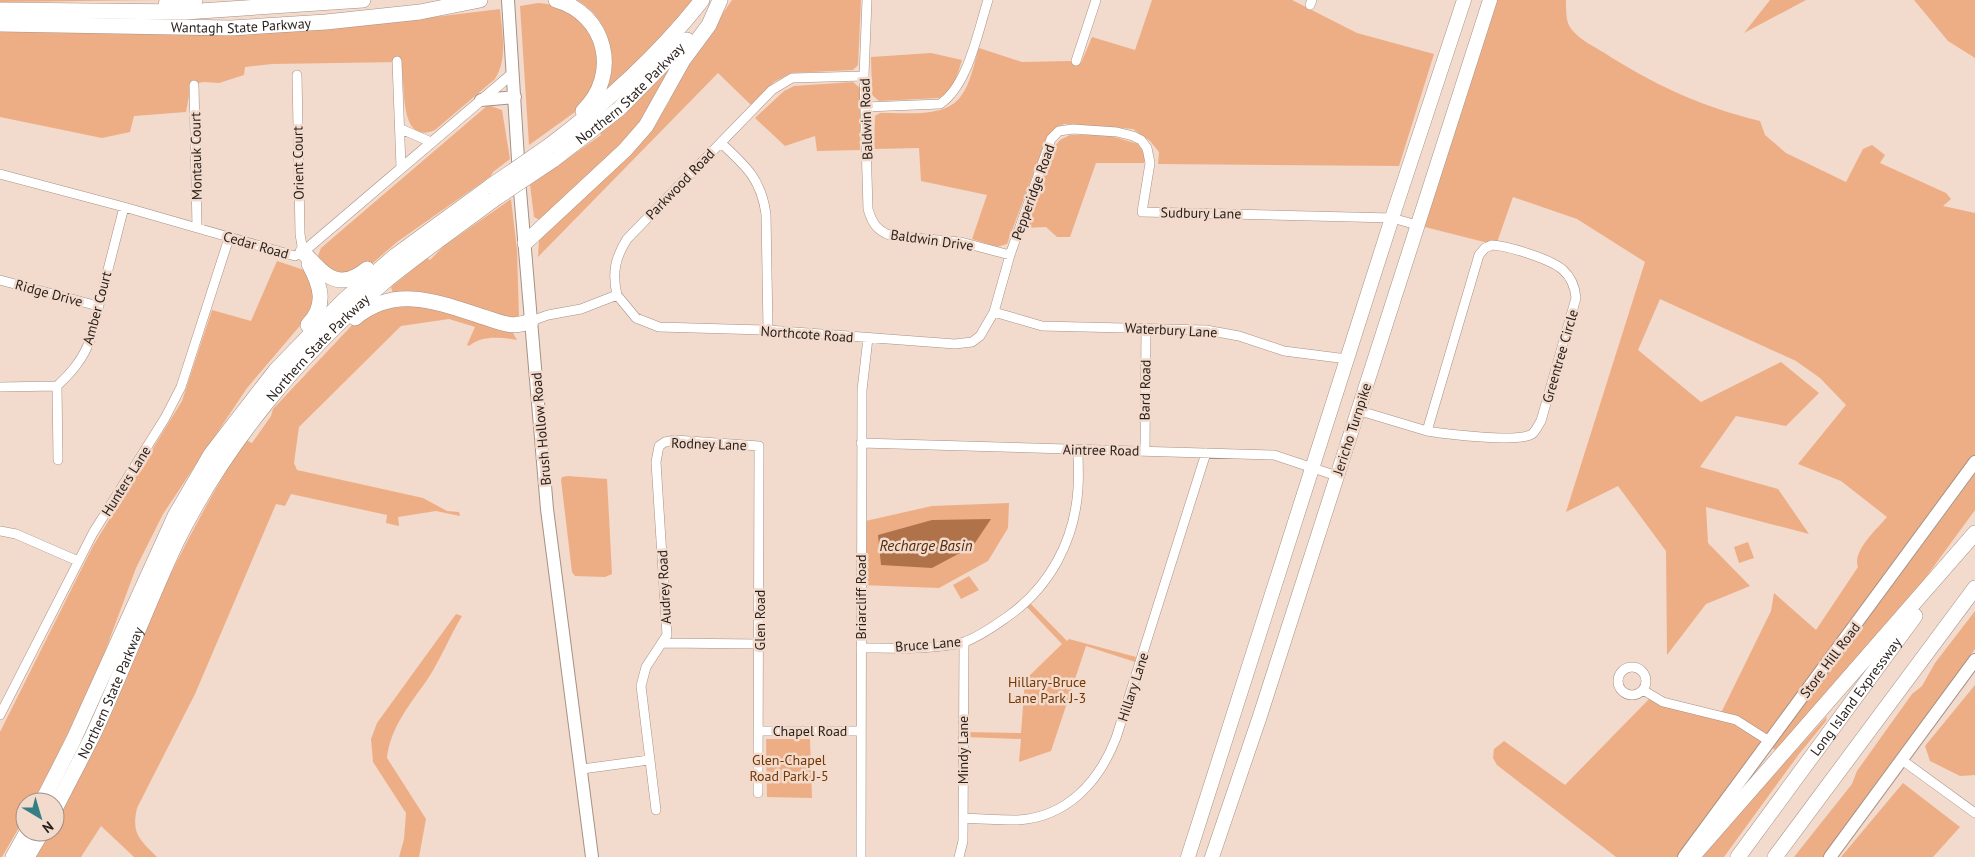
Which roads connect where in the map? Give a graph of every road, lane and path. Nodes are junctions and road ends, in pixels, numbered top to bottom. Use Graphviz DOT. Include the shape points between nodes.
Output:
graph roads {
  1 [pos="195,0"];
  2 [pos="363,0"];
  3 [pos="478,0"];
  4 [pos="508,0"];
  5 [pos="556,0"];
  6 [pos="702,0"];
  7 [pos="720,0"];
  8 [pos="867,0"];
  9 [pos="988,0"];
  10 [pos="1096,0"];
  11 [pos="1464,0"];
  12 [pos="1490,0"];
  13 [pos="0,10"];
  14 [pos="46,12"];
  15 [pos="0,24"];
  16 [pos="397,61"];
  17 [pos="1076,61"];
  18 [pos="513,73"];
  19 [pos="296,75"];
  20 [pos="864,76"];
  21 [pos="194,85"];
  22 [pos="515,97"];
  23 [pos="481,100"];
  24 [pos="866,107"];
  25 [pos="401,129"];
  26 [pos="1059,131"];
  27 [pos="431,142"];
  28 [pos="721,143"];
  29 [pos="551,153"];
  30 [pos="401,168"];
  31 [pos="0,174"];
  32 [pos="492,193"];
  33 [pos="124,206"];
  34 [pos="1392,218"];
  35 [pos="1416,225"];
  36 [pos="198,227"];
  37 [pos="429,230"];
  38 [pos="884,233"];
  39 [pos="229,238"];
  40 [pos="525,243"];
  41 [pos="303,252"];
  42 [pos="1010,255"];
  43 [pos="0,280"];
  44 [pos="617,295"];
  45 [pos="98,306"];
  46 [pos="994,312"];
  47 [pos="531,321"];
  48 [pos="1146,329"];
  49 [pos="768,330"];
  50 [pos="868,338"];
  51 [pos="314,348"];
  52 [pos="1347,359"];
  53 [pos="276,370"];
  54 [pos="58,386"];
  55 [pos="0,387"];
  56 [pos="1358,410"];
  57 [pos="1427,431"];
  58 [pos="862,443"];
  59 [pos="660,446"];
  60 [pos="759,446"];
  61 [pos="1078,450"];
  62 [pos="1145,451"];
  63 [pos="1206,453"];
  64 [pos="58,460"];
  65 [pos="1975,462"];
  66 [pos="1312,469"];
  67 [pos="1337,476"];
  68 [pos="0,532"];
  69 [pos="1975,535"];
  70 [pos="78,561"];
  71 [pos="1975,588"];
  72 [pos="964,642"];
  73 [pos="664,643"];
  74 [pos="760,644"];
  75 [pos="861,648"];
  76 [pos="1975,660"];
  77 [pos="1643,690"];
  78 [pos="0,715"];
  79 [pos="758,731"];
  80 [pos="861,731"];
  81 [pos="1769,741"];
  82 [pos="649,760"];
  83 [pos="1902,760"];
  84 [pos="582,768"];
  85 [pos="47,792"];
  86 [pos="64,792"];
  87 [pos="758,793"];
  88 [pos="656,810"];
  89 [pos="1975,813"];
  90 [pos="963,818"];
  91 [pos="21,842"];
  92 [pos="36,842"];
  93 [pos="13,857"];
  94 [pos="27,857"];
  95 [pos="592,857"];
  96 [pos="861,857"];
  97 [pos="959,857"];
  98 [pos="1188,857"];
  99 [pos="1212,857"];
  100 [pos="1684,857"];
  101 [pos="1692,857"];
  102 [pos="1738,857"];
  103 [pos="1775,857"];
  104 [pos="1830,857"];
  1 -- 14 [label="highway"];
  2 -- 14 [label="highway, Wantagh State Parkway" via="184,12"];
  3 -- 15 [label="highway, Wantagh State Parkway" via="420,12 231,28"];
  4 -- 18 [label="main road, Brush Hollow Road"];
  5 -- 29 [label="highway" via="577,9 593,24 602,41 606,62 597,94"];
  6 -- 29 [label="highway, Northern State Parkway" via="638,72"];
  7 -- 29 [label="highway, Northern State Parkway" via="633,96"];
  7 -- 40 [label="highway" via="646,126 625,150"];
  8 -- 20 [label="street, Baldwin Road"];
  9 -- 24 [label="street" via="962,78 950,98 940,104"];
  10 -- 17 [label="street"];
  11 -- 34 [label="main road, Jericho Turnpike"];
  12 -- 35 [label="main road, Jericho Turnpike"];
  13 -- 14 [label="highway, Wantagh State Parkway"];
  16 -- 25 [label="street"];
  18 -- 22 [label="main road, Brush Hollow Road"];
  18 -- 23 [label="street, Cedar Road"];
  19 -- 41 [label="street, Orient Court"];
  20 -- 24 [label="street, Baldwin Road"];
  20 -- 28 [label="street, Parkwood Road" via="805,76 786,80 772,90"];
  21 -- 36 [label="street, Montauk Court"];
  22 -- 23 [label="main road"];
  22 -- 40 [label="main road, Brush Hollow Road"];
  23 -- 27 [label="street, Cedar Road"];
  24 -- 38 [label="street, Baldwin Road" via="868,209 871,221"];
  25 -- 27 [label="street"];
  25 -- 30 [label="street"];
  26 -- 34 [label="street, Sudbury Lane" via="1073,128 1117,132 1140,140 1147,148 1150,163 1142,212"];
  26 -- 42 [label="street, Pepperidge Road" via="1051,139 1044,156"];
  27 -- 30 [label="street, Cedar Road"];
  28 -- 44 [label="street, Parkwood Road" via="627,239 615,261 613,278"];
  28 -- 49 [label="street" via="750,170 764,197"];
  29 -- 32 [label="highway, Northern State Parkway, bridge"];
  30 -- 41 [label="street, Cedar Road"];
  31 -- 33 [label="street, Cedar Road"];
  32 -- 37 [label="highway, Northern State Parkway"];
  32 -- 51 [label="highway, Northern State Parkway" via="384,283"];
  33 -- 36 [label="street, Cedar Road"];
  33 -- 45 [label="street, Amber Court"];
  34 -- 35 [label="street, Sudbury Lane"];
  34 -- 52 [label="main road, Jericho Turnpike"];
  35 -- 56 [label="main road, Jericho Turnpike"];
  36 -- 39 [label="street, Cedar Road"];
  37 -- 41 [label="highway" via="350,280 327,276"];
  37 -- 53 [label="highway, Northern State Parkway" via="343,300"];
  38 -- 42 [label="street, Baldwin Drive" via="961,242"];
  39 -- 41 [label="street, Cedar Road" via="289,256"];
  39 -- 70 [label="street, Hunters Lane" via="180,387 165,418"];
  40 -- 47 [label="main road, Brush Hollow Road"];
  41 -- 53 [label="highway" via="320,287 320,306"];
  42 -- 46 [label="street"];
  43 -- 45 [label="street, Ridge Drive"];
  44 -- 47 [label="street" via="581,309"];
  44 -- 49 [label="street, Northcote Road" via="636,318 659,327"];
  45 -- 54 [label="street, Amber Court" via="84,354 73,372"];
  46 -- 48 [label="street, Waterbury Lane" via="1042,326"];
  46 -- 50 [label="street, Northcote Road" via="980,336 966,344"];
  47 -- 51 [label="highway" via="513,326 428,300 399,298 370,308"];
  47 -- 84 [label="main road, Brush Hollow Road" via="547,509"];
  48 -- 52 [label="street, Waterbury Lane" via="1227,333 1284,351"];
  48 -- 62 [label="street, Bard Road"];
  49 -- 50 [label="street, Northcote Road"];
  50 -- 58 [label="street, Briarcliff Road" via="862,390"];
  51 -- 86 [label="highway, Northern State Parkway" via="268,401 229,454 177,542 92,737"];
  52 -- 66 [label="main road, Jericho Turnpike"];
  53 -- 85 [label="highway, Northern State Parkway" via="211,454 176,516"];
  54 -- 55 [label="street"];
  54 -- 64 [label="street"];
  56 -- 57 [label="street, Greentree Circle"];
  56 -- 67 [label="main road, Jericho Turnpike"];
  57 -- 57 [label="street, Greentree Circle" via="1511,437 1534,432 1541,421 1576,298 1572,281 1563,270 1506,246 1492,245 1479,255"];
  58 -- 61 [label="street, Aintree Road"];
  58 -- 75 [label="street, Briarcliff Road"];
  59 -- 60 [label="street, Rodney Lane" via="675,440"];
  59 -- 73 [label="street, Audrey Road" via="656,462 667,626"];
  60 -- 74 [label="street, Glen Road"];
  61 -- 62 [label="street, Aintree Road"];
  61 -- 72 [label="street, Bruce Lane" via="1078,488 1073,520 1066,545 1051,572 1018,610"];
  62 -- 63 [label="street, Aintree Road"];
  63 -- 66 [label="street, Aintree Road" via="1274,455"];
  63 -- 90 [label="street, Hillary Lane" via="1119,730 1102,770 1081,794 1048,813 1018,820"];
  65 -- 81 [label="main road, Store Hill Road"];
  66 -- 67 [label="street, Aintree Road"];
  66 -- 98 [label="main road, Jericho Turnpike"];
  67 -- 99 [label="main road, Jericho Turnpike"];
  68 -- 70 [label="street" via="16,534"];
  69 -- 101 [label="highway"];
  69 -- 102 [label="highway, Long Island Expressway"];
  70 -- 78 [label="street, Hunters Lane"];
  71 -- 103 [label="highway"];
  72 -- 75 [label="street, Bruce Lane"];
  72 -- 90 [label="street, Mindy Lane"];
  73 -- 74 [label="street"];
  73 -- 82 [label="street, Audrey Road" via="646,667 642,686"];
  74 -- 79 [label="street, Glen Road"];
  75 -- 80 [label="street, Briarcliff Road"];
  76 -- 83 [label="main road"];
  77 -- 81 [label="street" via="1663,702 1736,720"];
  79 -- 80 [label="street, Chapel Road"];
  79 -- 87 [label="street, Glen Road"];
  80 -- 96 [label="street, Briarcliff Road"];
  81 -- 100 [label="main road, Store Hill Road"];
  82 -- 84 [label="street"];
  82 -- 88 [label="street, Audrey Road"];
  83 -- 89 [label="street"];
  83 -- 104 [label="main road"];
  84 -- 95 [label="main road, Brush Hollow Road"];
  90 -- 97 [label="street, Mindy Lane"];
  91 -- 93 [label="highway"];
  92 -- 94 [label="highway"];
}
